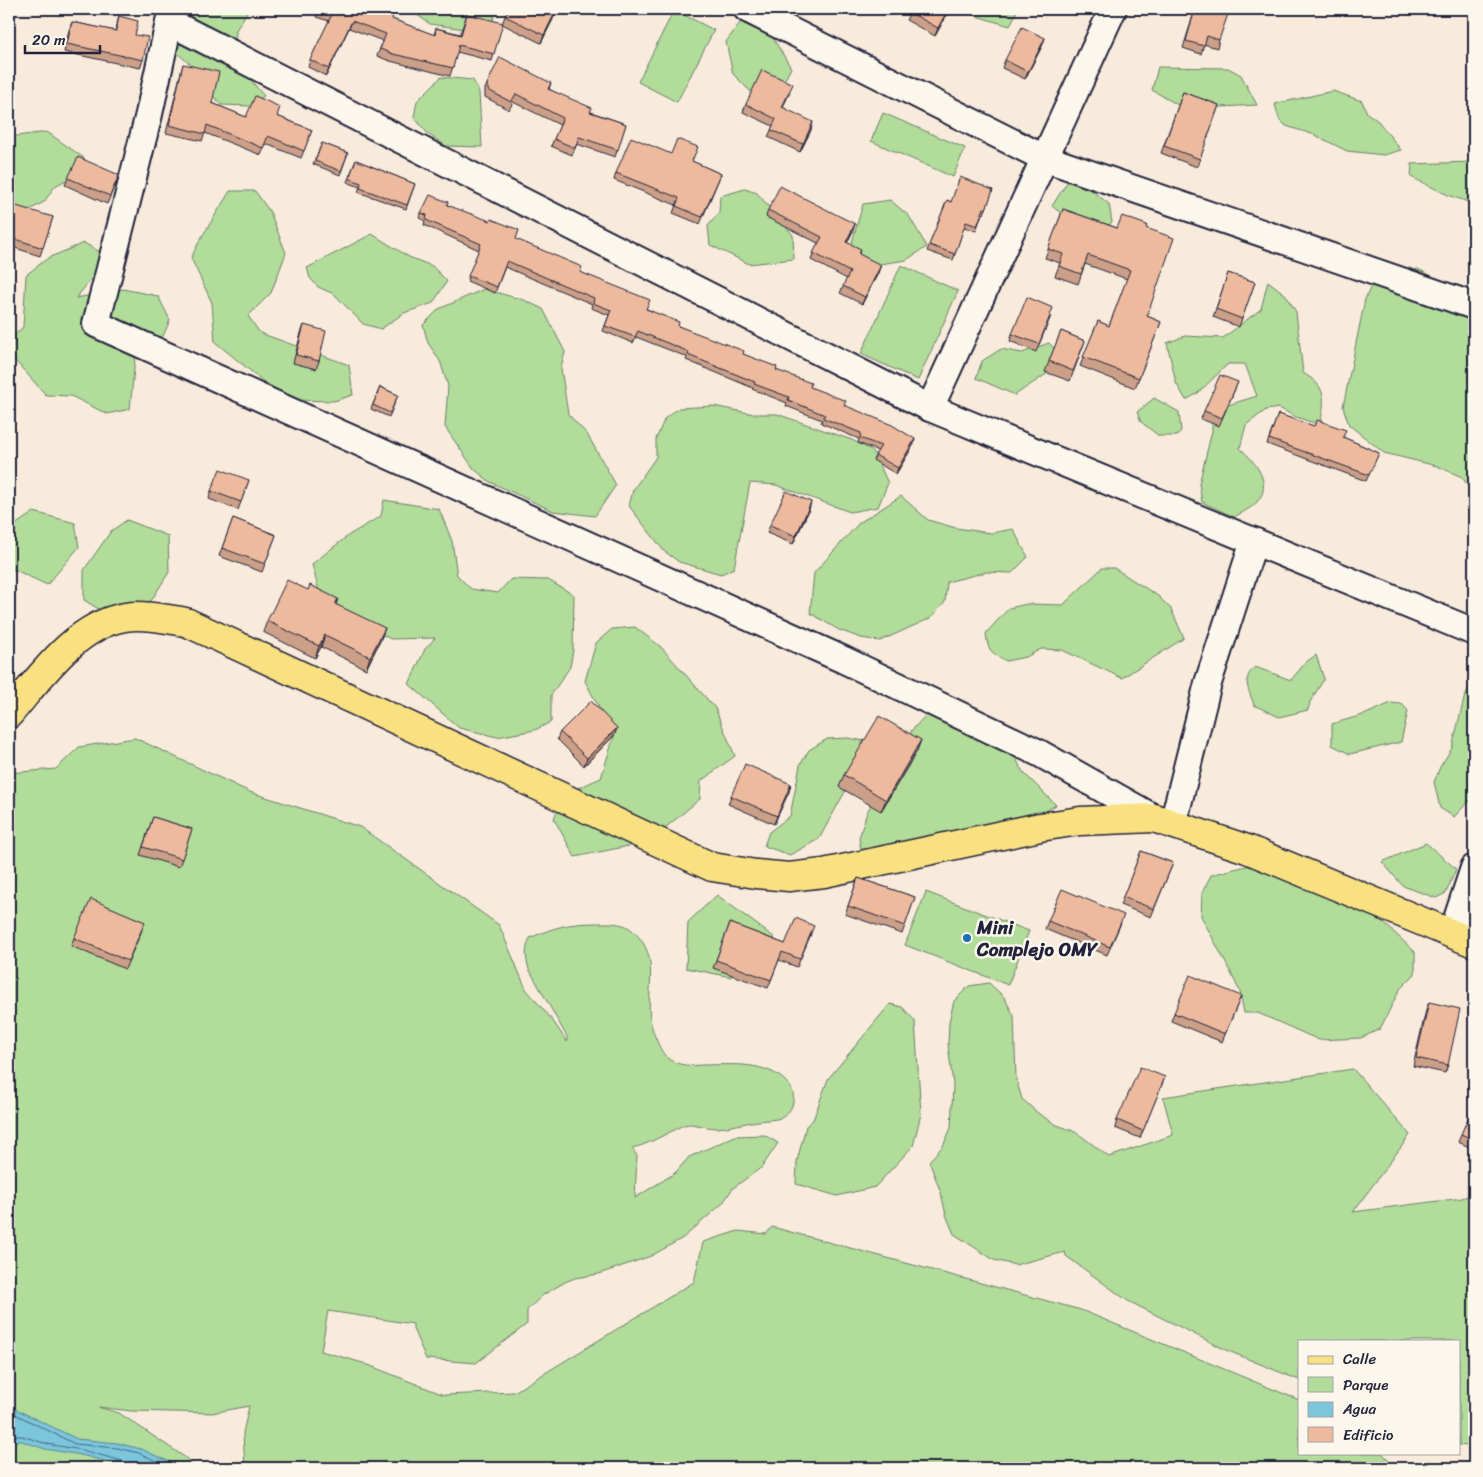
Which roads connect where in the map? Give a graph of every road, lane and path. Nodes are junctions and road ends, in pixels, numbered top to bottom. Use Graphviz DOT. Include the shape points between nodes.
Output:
graph roads {
  1 [pos="747,9"];
  2 [pos="1113,9"];
  3 [pos="171,15"];
  4 [pos="1044,158"];
  5 [pos="1474,306"];
  6 [pos="930,408"];
  7 [pos="1254,541"];
  8 [pos="1474,632"];
  9 [pos="9,714"];
  10 [pos="1164,821"];
  11 [pos="1474,868"];
  12 [pos="1463,938"];
  1 -- 4 [label="street"];
  2 -- 4 [label="street"];
  3 -- 6 [label="street"];
  3 -- 10 [label="street" via="96,324 844,660 1039,752"];
  4 -- 5 [label="street"];
  4 -- 6 [label="street"];
  6 -- 7 [label="street"];
  7 -- 8 [label="street"];
  7 -- 10 [label="street"];
  9 -- 10 [label="main road" via="73,642 99,626 124,617 153,616 186,622 712,867 789,876 824,873 1040,827 1080,821"];
  10 -- 12 [label="main road" via="1247,849"];
  11 -- 12 [label="street"];
}
